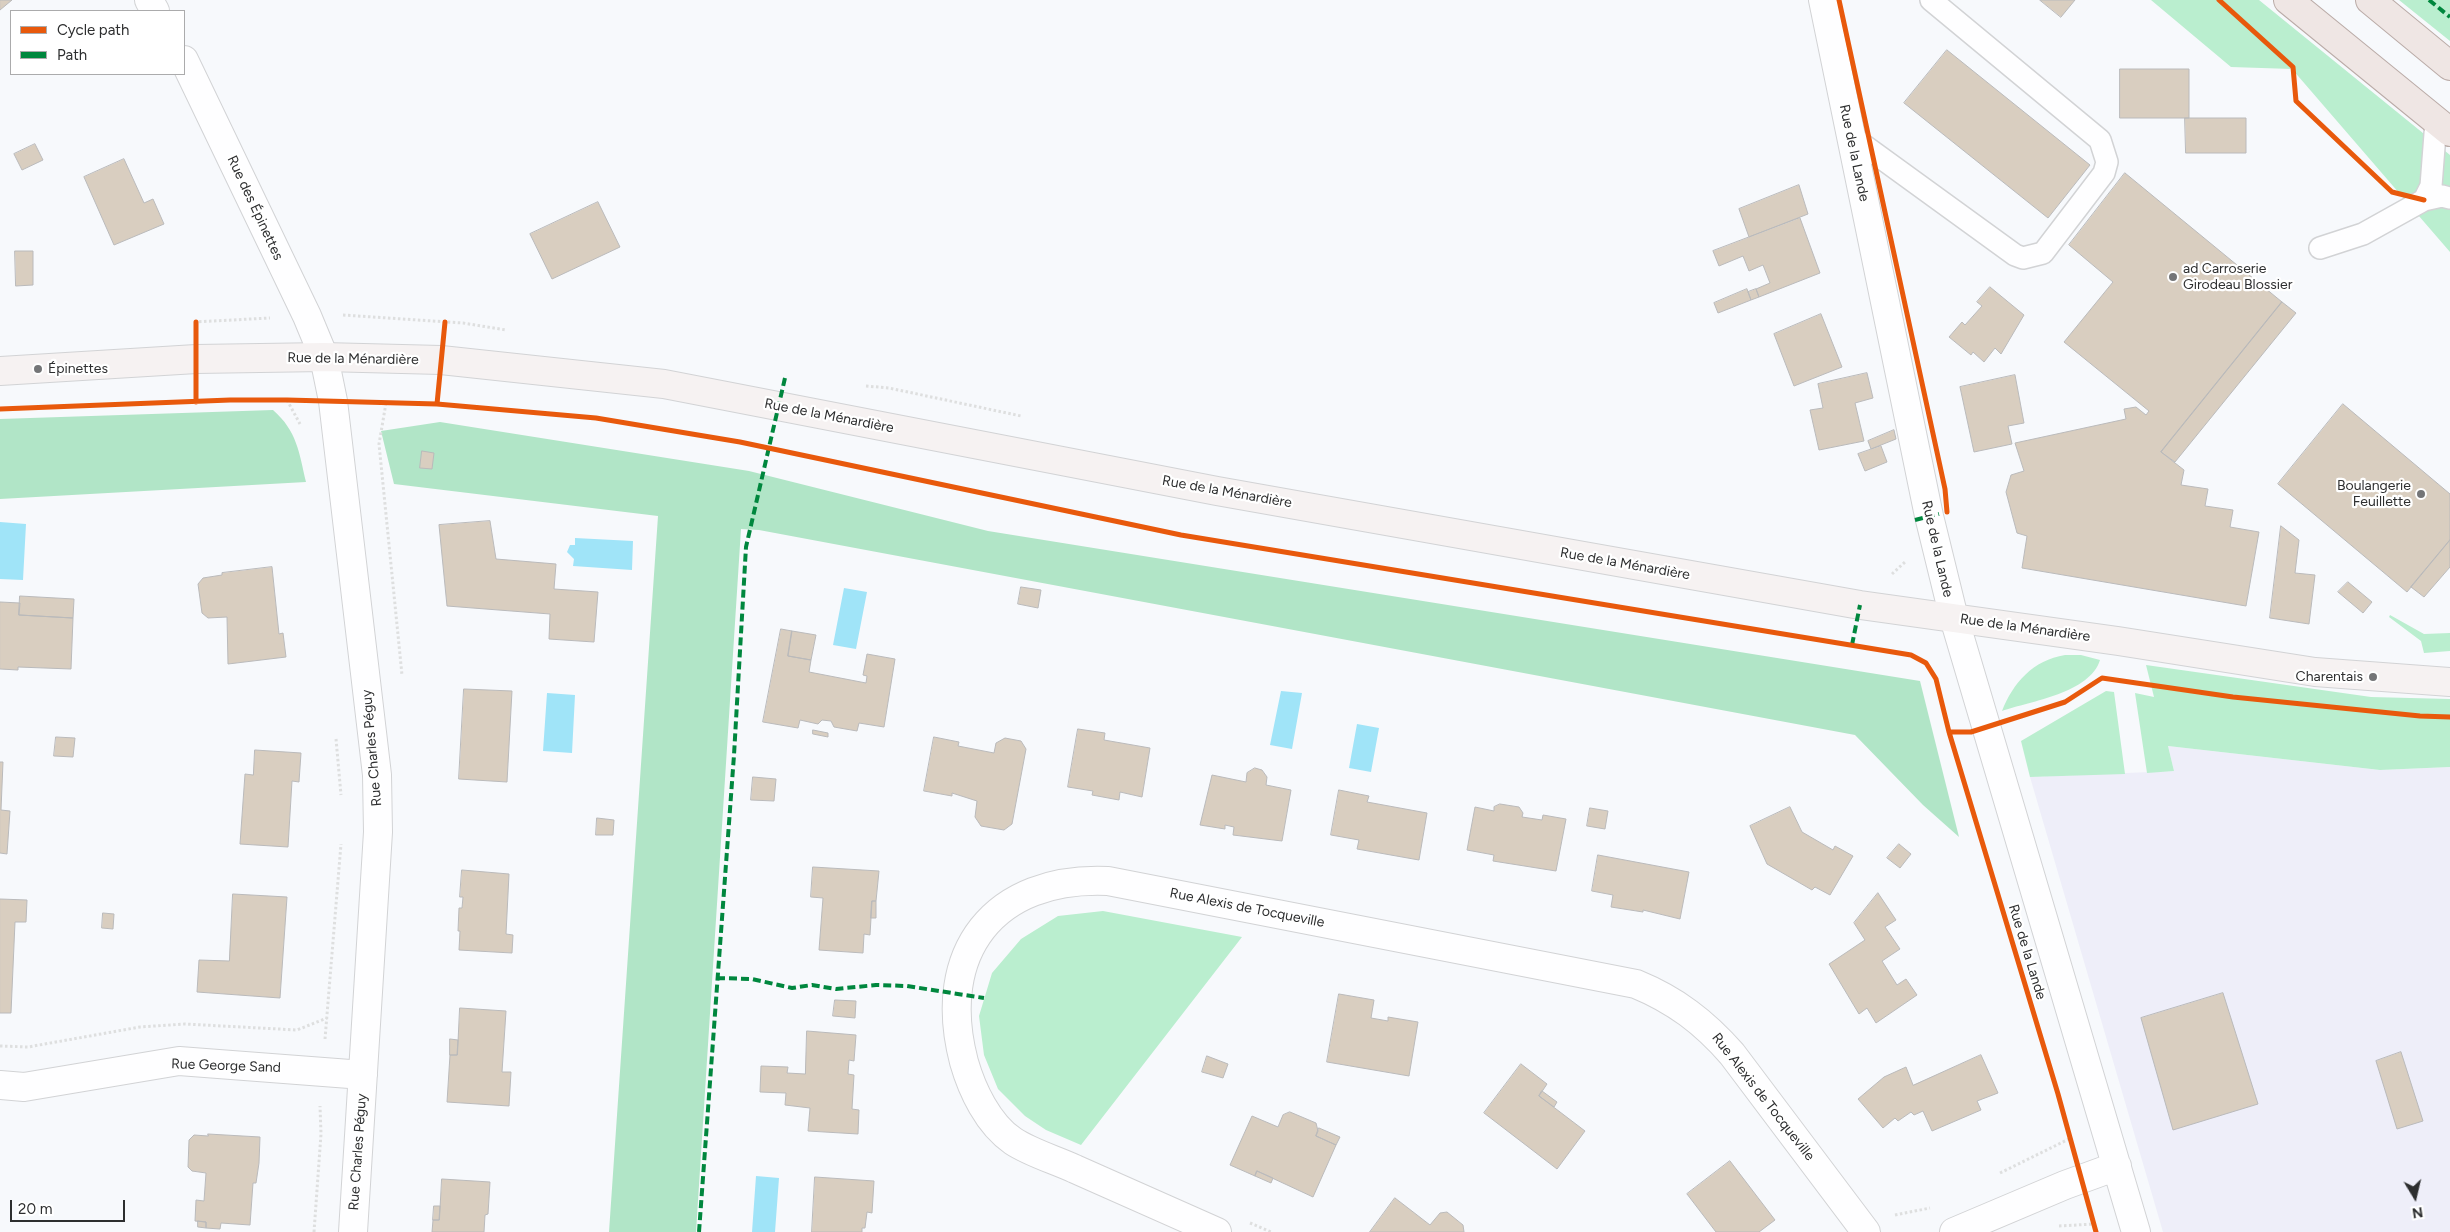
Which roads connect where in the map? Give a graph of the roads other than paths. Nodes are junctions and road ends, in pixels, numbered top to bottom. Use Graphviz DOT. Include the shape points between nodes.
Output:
graph roads {
  1 [pos="1823,0"];
  2 [pos="1931,0"];
  3 [pos="2288,0"];
  4 [pos="2370,0"];
  5 [pos="185,62"];
  6 [pos="2450,66"];
  7 [pos="2443,126"];
  8 [pos="1851,136"];
  9 [pos="2450,198"];
  10 [pos="2424,200"];
  11 [pos="2320,248"];
  12 [pos="324,357"];
  13 [pos="0,372"];
  14 [pos="1954,618"];
  15 [pos="2450,682"];
  16 [pos="363,1075"];
  17 [pos="0,1085"];
  18 [pos="2117,1166"];
  19 [pos="353,1232"];
  20 [pos="1217,1232"];
  21 [pos="1866,1232"];
  22 [pos="1954,1232"];
  23 [pos="2136,1232"];
  1 -- 8 [label="street, Rue de la Lande"];
  2 -- 8 [label="lane" via="2100,140 2107,162 2104,173 2043,253 2023,258"];
  3 -- 7 [label="main road"];
  4 -- 6 [label="main road"];
  5 -- 12 [label="street, Rue des Épinettes"];
  7 -- 10 [label="lane" via="2431,186"];
  8 -- 14 [label="street, Rue de la Lande" via="1929,516"];
  9 -- 10 [label="lane" via="2442,196"];
  10 -- 11 [label="lane" via="2363,234"];
  12 -- 13 [label="main road, Rue de la Ménardière" via="196,359"];
  12 -- 14 [label="main road, Rue de la Ménardière" via="441,360 664,384 1217,491 1860,605"];
  12 -- 16 [label="street, Rue Charles Péguy" via="333,401 377,775 378,832"];
  14 -- 15 [label="main road, Rue de la Ménardière" via="2314,672"];
  14 -- 18 [label="street, Rue de la Lande"];
  16 -- 17 [label="street, Rue George Sand" via="179,1061 24,1087"];
  16 -- 19 [label="street, Rue Charles Péguy"];
  18 -- 22 [label="street"];
  18 -- 23 [label="street, Rue de la Lande"];
  20 -- 21 [label="street, Rue Alexis de Tocqueville" via="1013,1141 978,1101 965,1066 956,1019 962,968 972,942 989,919 1007,905 1056,884 1083,880 1108,882 1636,984 1663,995 1712,1031"];
}
